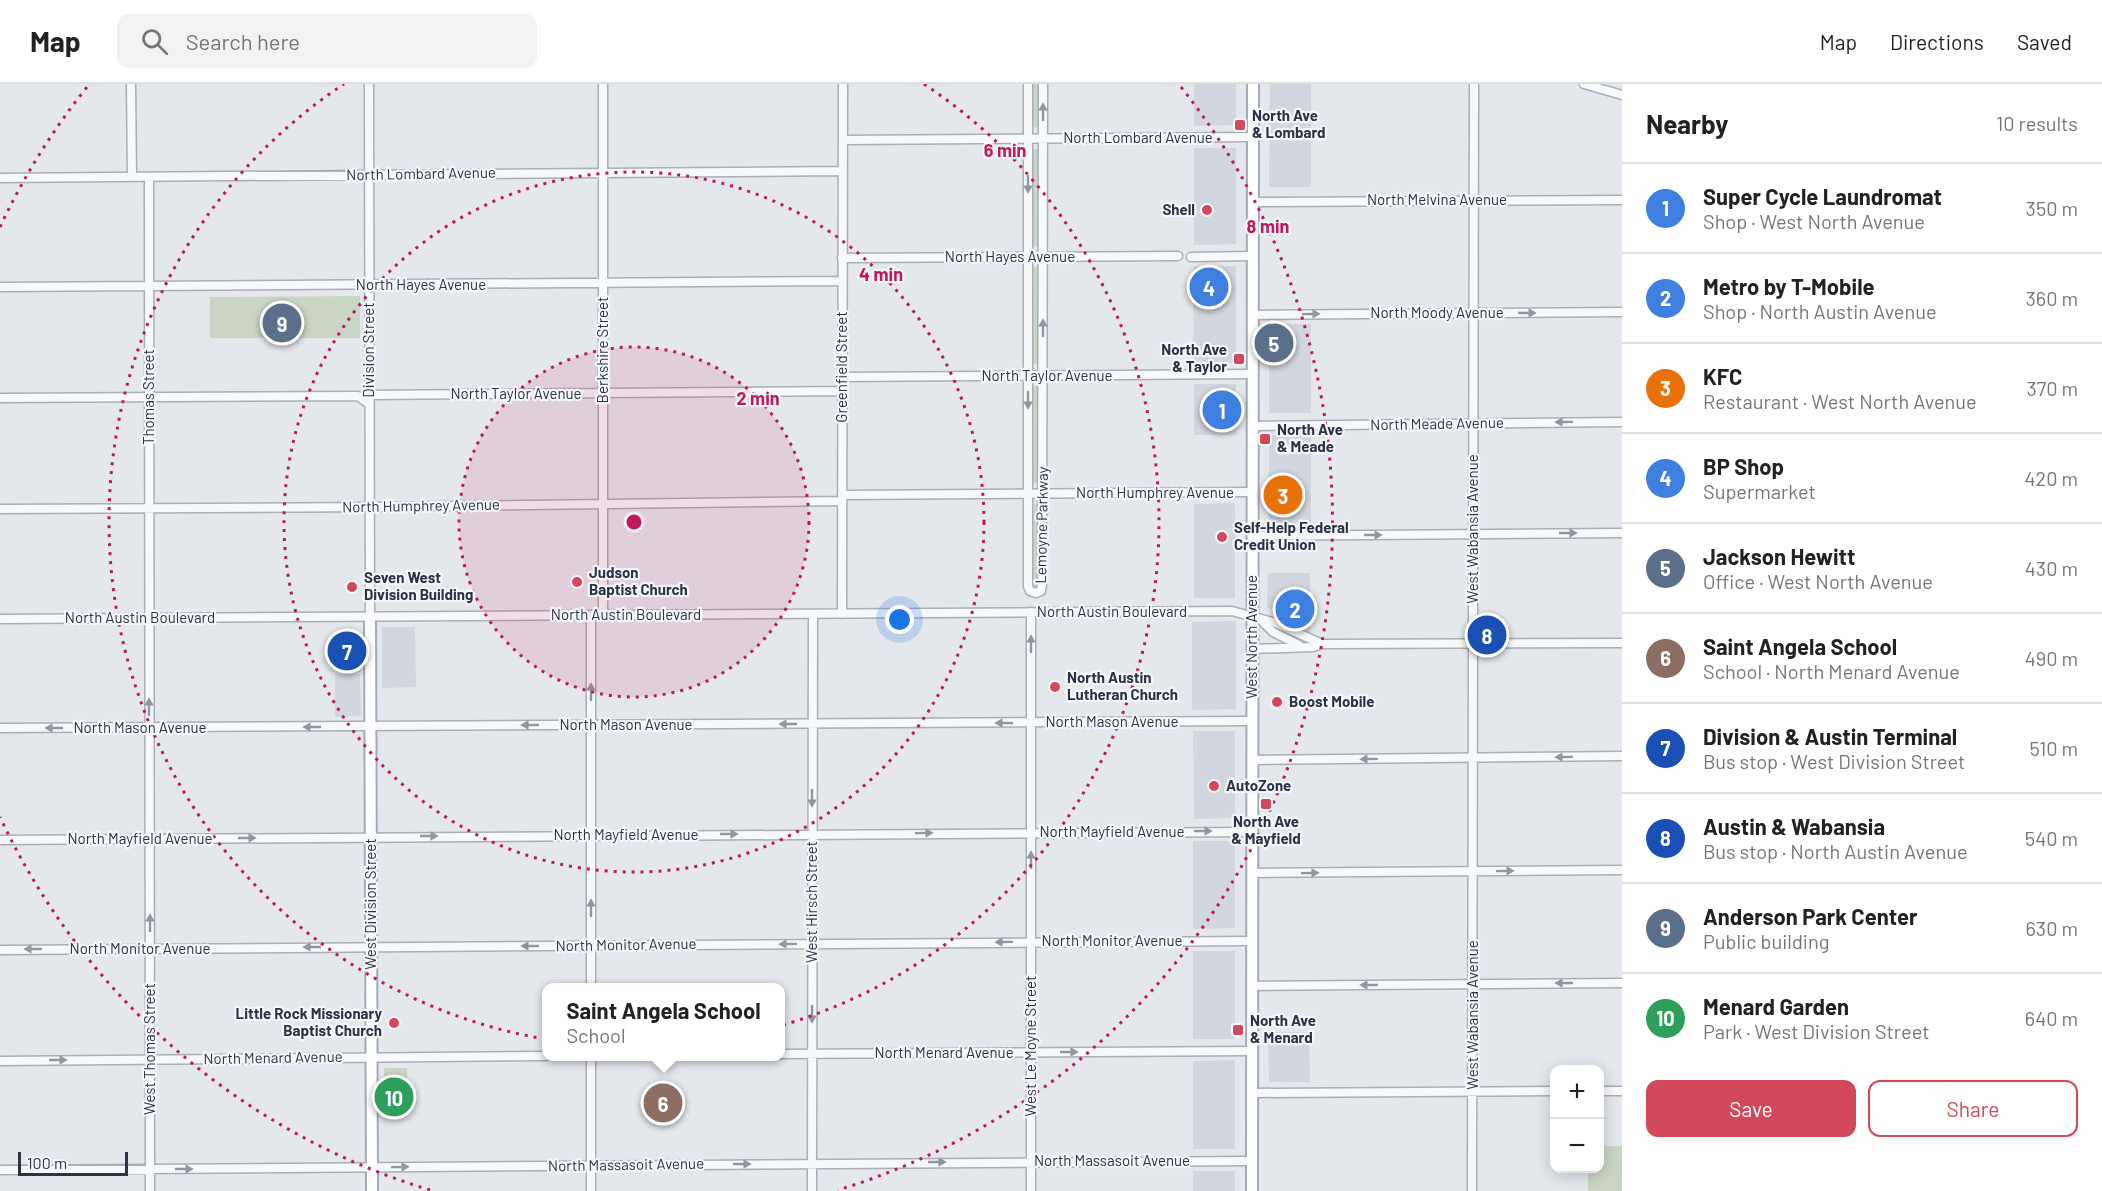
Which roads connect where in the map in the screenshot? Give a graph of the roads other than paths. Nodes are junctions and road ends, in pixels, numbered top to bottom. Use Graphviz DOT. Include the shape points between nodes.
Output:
graph roads {
  1 [pos="131,84"];
  2 [pos="369,84"];
  3 [pos="603,84"];
  4 [pos="843,84"];
  5 [pos="1028,84"];
  6 [pos="1043,84"];
  7 [pos="1253,84"];
  8 [pos="1474,84"];
  9 [pos="1584,84"];
  10 [pos="1622,95"];
  11 [pos="1253,138"];
  12 [pos="1028,139"];
  13 [pos="1043,139"];
  14 [pos="843,140"];
  15 [pos="842,171"];
  16 [pos="603,172"];
  17 [pos="370,175"];
  18 [pos="0,177"];
  19 [pos="132,177"];
  20 [pos="149,177"];
  21 [pos="1473,200"];
  22 [pos="1622,200"];
  23 [pos="1252,202"];
  24 [pos="1028,256"];
  25 [pos="1042,256"];
  26 [pos="1178,256"];
  27 [pos="1191,256"];
  28 [pos="1252,256"];
  29 [pos="842,258"];
  30 [pos="842,280"];
  31 [pos="603,283"];
  32 [pos="369,285"];
  33 [pos="149,286"];
  34 [pos="0,287"];
  35 [pos="1622,312"];
  36 [pos="1473,313"];
  37 [pos="1252,315"];
  38 [pos="1252,374"];
  39 [pos="1028,376"];
  40 [pos="1043,376"];
  41 [pos="842,377"];
  42 [pos="842,391"];
  43 [pos="603,394"];
  44 [pos="149,397"];
  45 [pos="0,398"];
  46 [pos="369,400"];
  47 [pos="1622,422"];
  48 [pos="1473,423"];
  49 [pos="1252,426"];
  50 [pos="1252,492"];
  51 [pos="1029,494"];
  52 [pos="1042,494"];
  53 [pos="842,498"];
  54 [pos="603,504"];
  55 [pos="370,507"];
  56 [pos="149,508"];
  57 [pos="0,509"];
  58 [pos="1622,533"];
  59 [pos="1473,534"];
  60 [pos="1252,536"];
  61 [pos="1031,612"];
  62 [pos="813,614"];
  63 [pos="842,614"];
  64 [pos="591,615"];
  65 [pos="603,615"];
  66 [pos="370,617"];
  67 [pos="149,618"];
  68 [pos="0,619"];
  69 [pos="1257,619"];
  70 [pos="1622,643"];
  71 [pos="1322,644"];
  72 [pos="1473,644"];
  73 [pos="1302,647"];
  74 [pos="1252,649"];
  75 [pos="1252,721"];
  76 [pos="1031,723"];
  77 [pos="812,724"];
  78 [pos="591,725"];
  79 [pos="370,726"];
  80 [pos="0,728"];
  81 [pos="149,728"];
  82 [pos="1622,756"];
  83 [pos="1473,758"];
  84 [pos="1252,760"];
  85 [pos="1252,831"];
  86 [pos="1031,832"];
  87 [pos="812,834"];
  88 [pos="591,836"];
  89 [pos="370,837"];
  90 [pos="150,839"];
  91 [pos="0,840"];
  92 [pos="1622,870"];
  93 [pos="1473,871"];
  94 [pos="1252,873"];
  95 [pos="1031,941"];
  96 [pos="1252,941"];
  97 [pos="812,943"];
  98 [pos="591,945"];
  99 [pos="371,947"];
  100 [pos="150,948"];
  101 [pos="0,950"];
  102 [pos="591,983"];
  103 [pos="1622,983"];
  104 [pos="1473,984"];
  105 [pos="1252,986"];
  106 [pos="1252,1051"];
  107 [pos="1031,1052"];
  108 [pos="785,1054"];
  109 [pos="812,1054"];
  110 [pos="542,1056"];
  111 [pos="371,1057"];
  112 [pos="150,1059"];
  113 [pos="0,1060"];
  114 [pos="591,1061"];
  115 [pos="1622,1090"];
  116 [pos="1472,1091"];
  117 [pos="1550,1091"];
  118 [pos="1604,1091"];
  119 [pos="1252,1093"];
  120 [pos="1252,1161"];
  121 [pos="1031,1162"];
  122 [pos="812,1164"];
  123 [pos="591,1165"];
  124 [pos="372,1168"];
  125 [pos="150,1169"];
  126 [pos="0,1170"];
  127 [pos="150,1191"];
  128 [pos="372,1191"];
  129 [pos="591,1191"];
  130 [pos="812,1191"];
  131 [pos="1031,1191"];
  132 [pos="1252,1191"];
  133 [pos="1472,1191"];
  1 -- 19 [label="street"];
  2 -- 17 [label="street, Division Street"];
  3 -- 16 [label="street, Berkshire Street"];
  4 -- 14 [label="street, Greenfield Street"];
  5 -- 12 [label="street, Lemoyne Parkway"];
  13 -- 6 [label="street, Lemoyne Parkway, one-way"];
  7 -- 11 [label="main road, West North Avenue"];
  8 -- 21 [label="street, West Wabansia Avenue"];
  9 -- 10 [label="street"];
  11 -- 13 [label="street, North Lombard Avenue"];
  11 -- 23 [label="main road, West North Avenue"];
  12 -- 13 [label="street, North Lombard Avenue"];
  12 -- 14 [label="street, North Lombard Avenue"];
  12 -- 24 [label="street, Lemoyne Parkway, one-way"];
  13 -- 25 [label="street, Lemoyne Parkway"];
  14 -- 15 [label="street, Greenfield Street"];
  15 -- 16 [label="street, North Lombard Avenue"];
  15 -- 29 [label="street, Greenfield Street"];
  16 -- 17 [label="street, North Lombard Avenue"];
  16 -- 31 [label="street, Berkshire Street"];
  17 -- 20 [label="street, North Lombard Avenue"];
  17 -- 32 [label="street, Division Street"];
  18 -- 19 [label="street, North Lombard Avenue"];
  19 -- 20 [label="street, North Lombard Avenue"];
  20 -- 33 [label="street, Thomas Street"];
  21 -- 22 [label="street, North Melvina Avenue"];
  21 -- 23 [label="street, North Melvina Avenue"];
  21 -- 36 [label="street, West Wabansia Avenue"];
  23 -- 28 [label="main road, West North Avenue"];
  24 -- 25 [label="street, North Hayes Avenue"];
  24 -- 29 [label="street, North Hayes Avenue"];
  24 -- 39 [label="street, Lemoyne Parkway"];
  25 -- 26 [label="street, North Hayes Avenue"];
  40 -- 25 [label="street, Lemoyne Parkway, one-way"];
  27 -- 28 [label="street"];
  28 -- 37 [label="main road, West North Avenue"];
  29 -- 30 [label="street, Greenfield Street"];
  30 -- 31 [label="street, North Hayes Avenue"];
  30 -- 41 [label="street, Greenfield Street"];
  31 -- 32 [label="street, North Hayes Avenue"];
  31 -- 43 [label="street, Berkshire Street"];
  32 -- 33 [label="street, North Hayes Avenue"];
  32 -- 46 [label="street, Division Street"];
  33 -- 34 [label="street, North Hayes Avenue"];
  33 -- 44 [label="street, Thomas Street"];
  36 -- 35 [label="street, North Moody Avenue, one-way"];
  37 -- 36 [label="street, North Moody Avenue, one-way"];
  36 -- 48 [label="street, West Wabansia Avenue"];
  37 -- 38 [label="main road, West North Avenue"];
  38 -- 40 [label="street, North Taylor Avenue"];
  38 -- 49 [label="main road, West North Avenue"];
  39 -- 40 [label="street, North Taylor Avenue"];
  39 -- 41 [label="street, North Taylor Avenue"];
  39 -- 51 [label="street, Lemoyne Parkway, one-way"];
  40 -- 52 [label="street, Lemoyne Parkway"];
  41 -- 42 [label="street, Greenfield Street"];
  42 -- 43 [label="street, North Taylor Avenue"];
  42 -- 53 [label="street, Greenfield Street"];
  43 -- 46 [label="street, North Taylor Avenue"];
  43 -- 54 [label="street, Berkshire Street"];
  44 -- 45 [label="street"];
  44 -- 46 [label="street" via="358,396"];
  44 -- 56 [label="street, Thomas Street"];
  46 -- 55 [label="street, Division Street"];
  47 -- 48 [label="street, North Meade Avenue, one-way"];
  48 -- 49 [label="street, North Meade Avenue"];
  48 -- 59 [label="street, West Wabansia Avenue"];
  49 -- 50 [label="main road, West North Avenue"];
  50 -- 52 [label="street, North Humphrey Avenue"];
  50 -- 60 [label="main road, West North Avenue"];
  51 -- 52 [label="street, North Humphrey Avenue"];
  51 -- 52 [label="street, Lemoyne Parkway" via="1028,586 1036,593 1042,585"];
  51 -- 53 [label="street, North Humphrey Avenue"];
  53 -- 54 [label="street, North Humphrey Avenue"];
  53 -- 63 [label="street, Greenfield Street"];
  54 -- 55 [label="street, North Humphrey Avenue"];
  54 -- 65 [label="street, Berkshire Street"];
  55 -- 56 [label="street, North Humphrey Avenue"];
  55 -- 66 [label="street, Division Street"];
  56 -- 57 [label="street, North Humphrey Avenue"];
  56 -- 67 [label="street, Thomas Street"];
  59 -- 58 [label="street, one-way"];
  60 -- 59 [label="street, one-way"];
  59 -- 72 [label="street, West Wabansia Avenue"];
  60 -- 69 [label="main road, West North Avenue"];
  61 -- 63 [label="street, North Austin Boulevard"];
  61 -- 69 [label="street, North Austin Boulevard" via="1232,611"];
  76 -- 61 [label="street, West Le Moyne Street, one-way"];
  62 -- 63 [label="street, North Austin Boulevard"];
  62 -- 65 [label="street, North Austin Boulevard"];
  62 -- 77 [label="street, West Hirsch Street"];
  64 -- 65 [label="street, North Austin Boulevard"];
  64 -- 66 [label="street, North Austin Boulevard"];
  78 -- 64 [label="street, one-way"];
  66 -- 67 [label="street, North Austin Boulevard"];
  66 -- 79 [label="main road, West Division Street"];
  67 -- 68 [label="street, North Austin Boulevard"];
  81 -- 67 [label="street, West Thomas Street, one-way"];
  69 -- 71 [label="street, North Austin Boulevard" via="1276,623"];
  69 -- 73 [label="street"];
  69 -- 74 [label="main road, West North Avenue"];
  70 -- 72 [label="street"];
  71 -- 72 [label="street"];
  71 -- 73 [label="street"];
  72 -- 83 [label="street, West Wabansia Avenue"];
  73 -- 74 [label="street"];
  74 -- 75 [label="main road, West North Avenue"];
  75 -- 76 [label="street, North Mason Avenue"];
  75 -- 84 [label="main road, West North Avenue"];
  76 -- 77 [label="street, North Mason Avenue, one-way"];
  76 -- 86 [label="street, West Le Moyne Street"];
  77 -- 78 [label="street, North Mason Avenue, one-way"];
  77 -- 87 [label="street, West Hirsch Street, one-way"];
  78 -- 79 [label="street, North Mason Avenue, one-way"];
  78 -- 88 [label="street"];
  79 -- 81 [label="street, North Mason Avenue, one-way"];
  79 -- 89 [label="main road, West Division Street"];
  81 -- 80 [label="street, North Mason Avenue, one-way"];
  81 -- 90 [label="street, West Thomas Street"];
  82 -- 83 [label="street, one-way"];
  83 -- 84 [label="street, one-way"];
  83 -- 93 [label="street, West Wabansia Avenue"];
  84 -- 85 [label="main road, West North Avenue"];
  86 -- 85 [label="street, North Mayfield Avenue, one-way"];
  85 -- 94 [label="main road, West North Avenue"];
  87 -- 86 [label="street, North Mayfield Avenue, one-way"];
  95 -- 86 [label="street, West Le Moyne Street, one-way"];
  88 -- 87 [label="street, North Mayfield Avenue, one-way"];
  87 -- 97 [label="street, West Hirsch Street"];
  89 -- 88 [label="street, North Mayfield Avenue, one-way"];
  98 -- 88 [label="street, one-way"];
  90 -- 89 [label="street, North Mayfield Avenue, one-way"];
  89 -- 99 [label="main road, West Division Street"];
  90 -- 91 [label="street, North Mayfield Avenue"];
  100 -- 90 [label="street, West Thomas Street, one-way"];
  93 -- 92 [label="street, one-way"];
  94 -- 93 [label="street, one-way"];
  93 -- 104 [label="street, West Wabansia Avenue"];
  94 -- 96 [label="main road, West North Avenue"];
  95 -- 96 [label="street, North Monitor Avenue"];
  95 -- 97 [label="street, North Monitor Avenue, one-way"];
  95 -- 107 [label="street, West Le Moyne Street"];
  96 -- 105 [label="main road, West North Avenue"];
  97 -- 98 [label="street, North Monitor Avenue, one-way"];
  97 -- 109 [label="street, West Hirsch Street, one-way"];
  98 -- 99 [label="street, North Monitor Avenue, one-way"];
  98 -- 102 [label="street"];
  99 -- 100 [label="street, North Monitor Avenue, one-way"];
  99 -- 111 [label="main road, West Division Street"];
  100 -- 101 [label="street, North Monitor Avenue, one-way"];
  100 -- 112 [label="street, West Thomas Street"];
  103 -- 104 [label="street, one-way"];
  104 -- 105 [label="street, one-way"];
  104 -- 116 [label="street, West Wabansia Avenue"];
  105 -- 106 [label="main road, West North Avenue"];
  107 -- 106 [label="street, North Menard Avenue, one-way"];
  106 -- 119 [label="main road, West North Avenue"];
  107 -- 109 [label="street, North Menard Avenue"];
  107 -- 121 [label="street, West Le Moyne Street"];
  108 -- 109 [label="street, North Menard Avenue"];
  109 -- 122 [label="street, West Hirsch Street"];
  110 -- 111 [label="street, North Menard Avenue"];
  111 -- 112 [label="street, North Menard Avenue"];
  111 -- 124 [label="main road, West Division Street"];
  113 -- 112 [label="street, North Menard Avenue, one-way"];
  112 -- 125 [label="street, West Thomas Street"];
  114 -- 123 [label="street"];
  115 -- 118 [label="street"];
  116 -- 117 [label="street"];
  116 -- 119 [label="street"];
  116 -- 133 [label="street, West Wabansia Avenue"];
  119 -- 120 [label="main road, West North Avenue"];
  120 -- 121 [label="street, North Massasoit Avenue"];
  120 -- 132 [label="main road, West North Avenue"];
  122 -- 121 [label="street, North Massasoit Avenue, one-way"];
  121 -- 131 [label="street, West Le Moyne Street"];
  123 -- 122 [label="street, North Massasoit Avenue, one-way"];
  122 -- 130 [label="street, West Hirsch Street"];
  124 -- 123 [label="street, North Massasoit Avenue, one-way"];
  123 -- 129 [label="street"];
  125 -- 124 [label="street, North Massasoit Avenue, one-way"];
  124 -- 128 [label="main road, West Division Street"];
  125 -- 126 [label="street, North Massasoit Avenue"];
  125 -- 127 [label="street, West Thomas Street"];
}
